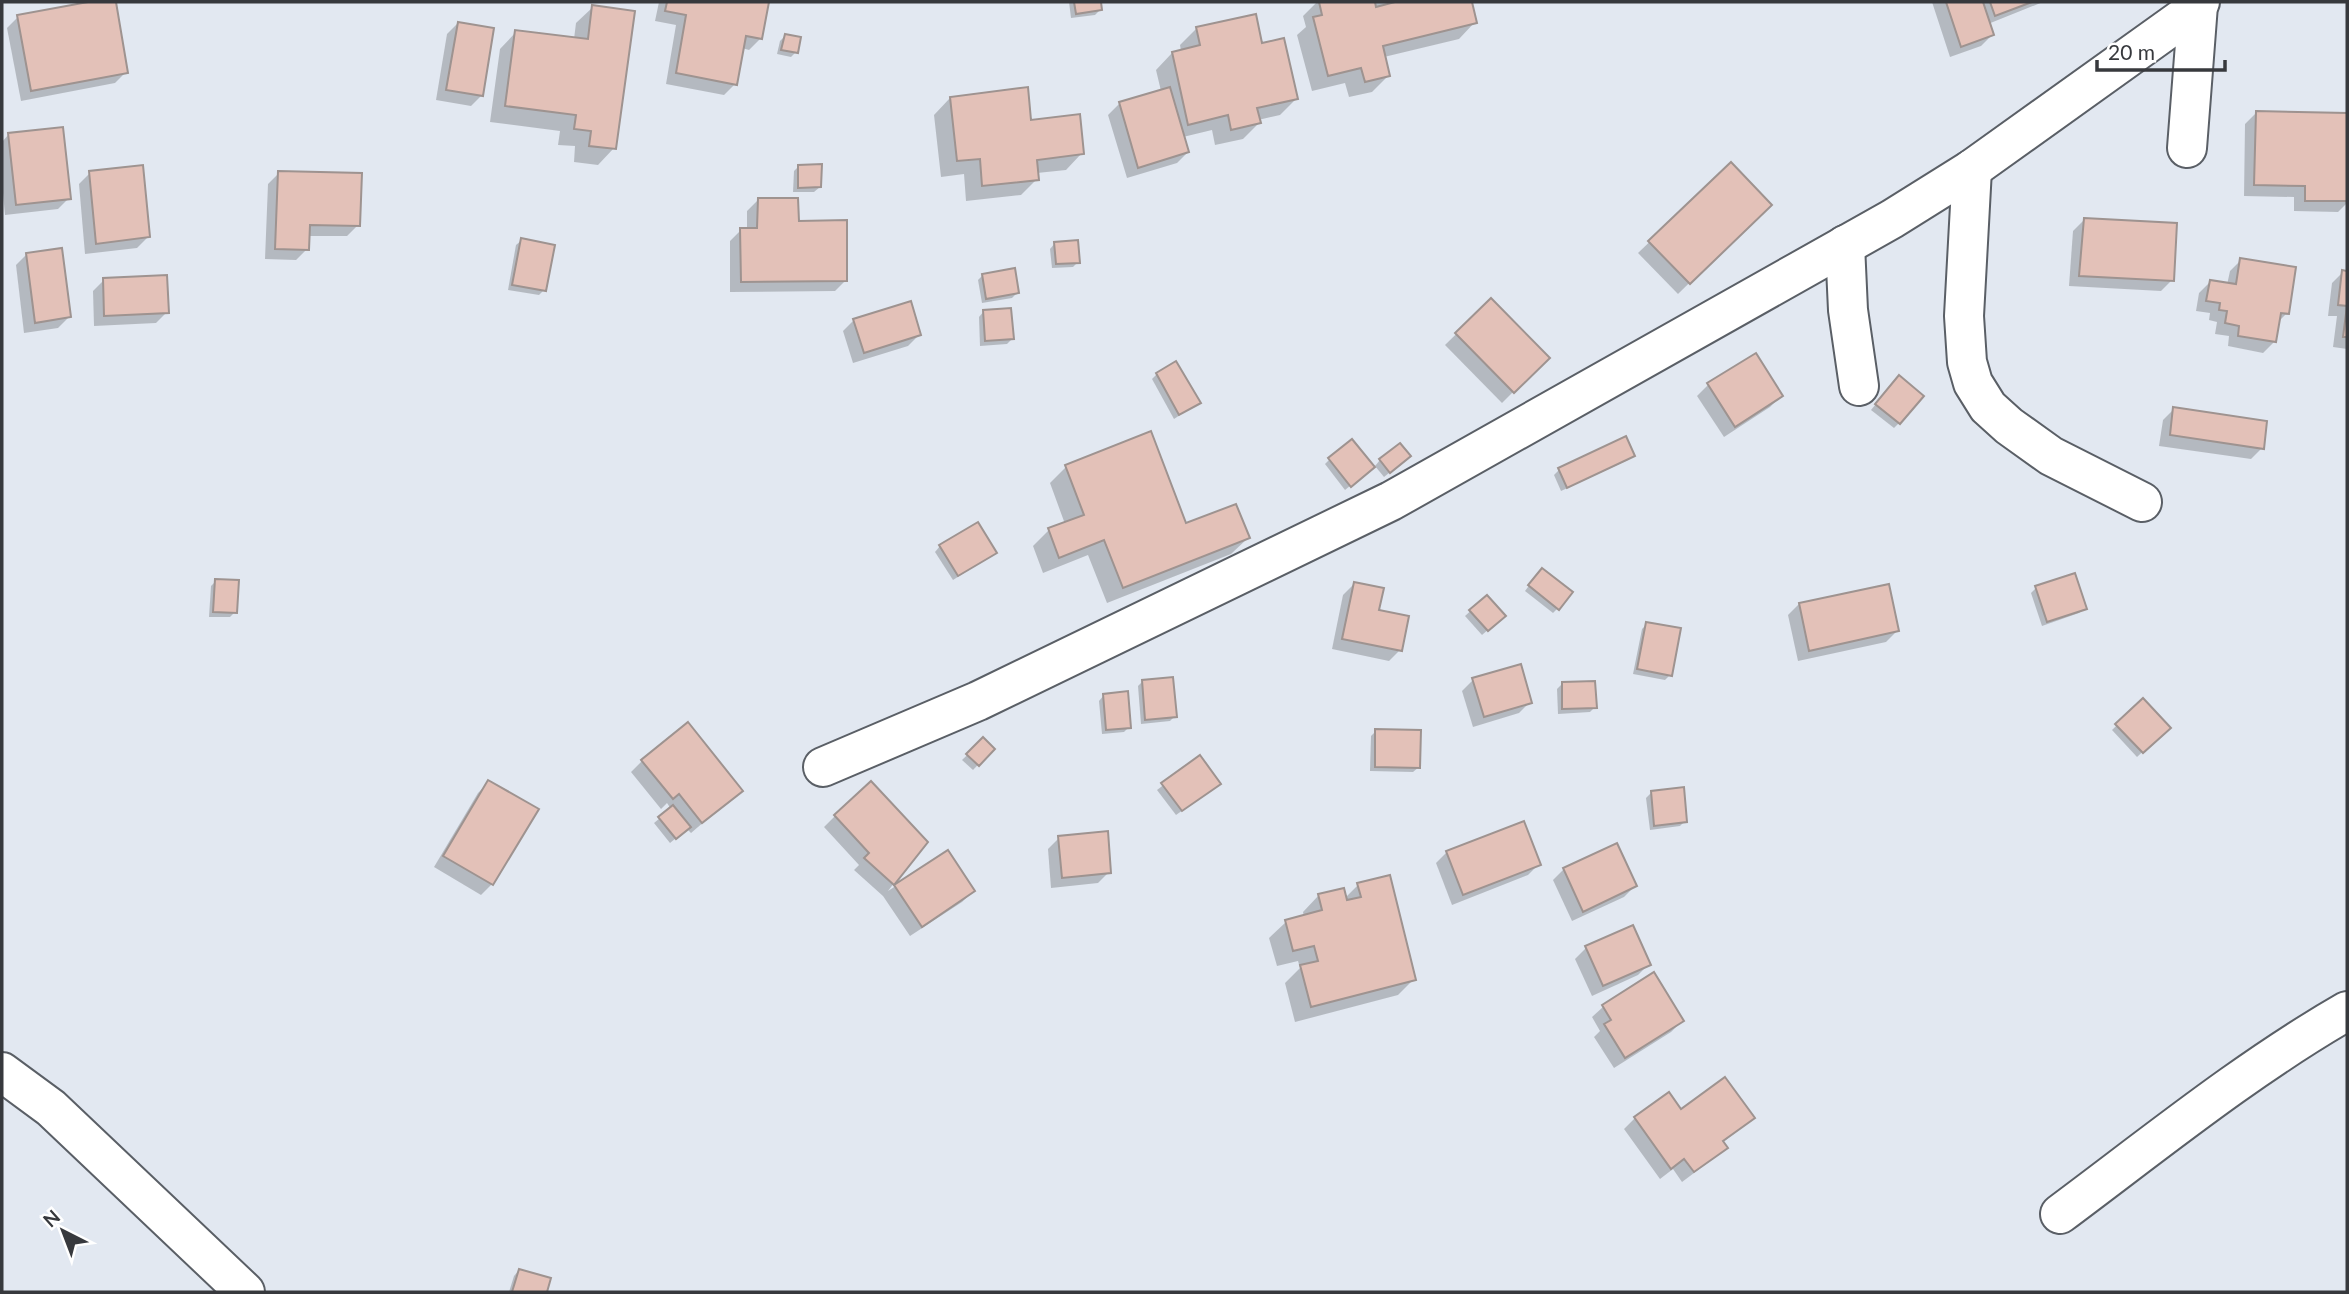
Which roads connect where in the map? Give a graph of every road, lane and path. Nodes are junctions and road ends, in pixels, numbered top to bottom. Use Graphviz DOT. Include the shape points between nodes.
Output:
graph roads {
  1 [pos="2199,3"];
  2 [pos="2188,148"];
  3 [pos="1972,169"];
  4 [pos="1844,245"];
  5 [pos="1859,386"];
  6 [pos="2141,502"];
  7 [pos="823,767"];
  8 [pos="2347,1011"];
  9 [pos="2,1072"];
  10 [pos="2060,1214"];
  11 [pos="245,1292"];
  1 -- 2 [label="street"];
  1 -- 3 [label="street"];
  3 -- 4 [label="street"];
  3 -- 6 [label="street" via="1964,316 1973,383 1988,407 2051,456"];
  4 -- 5 [label="street"];
  4 -- 7 [label="street" via="1391,501 978,701"];
  8 -- 10 [label="street" via="2232,1086"];
  9 -- 11 [label="street" via="51,1108"];
}
